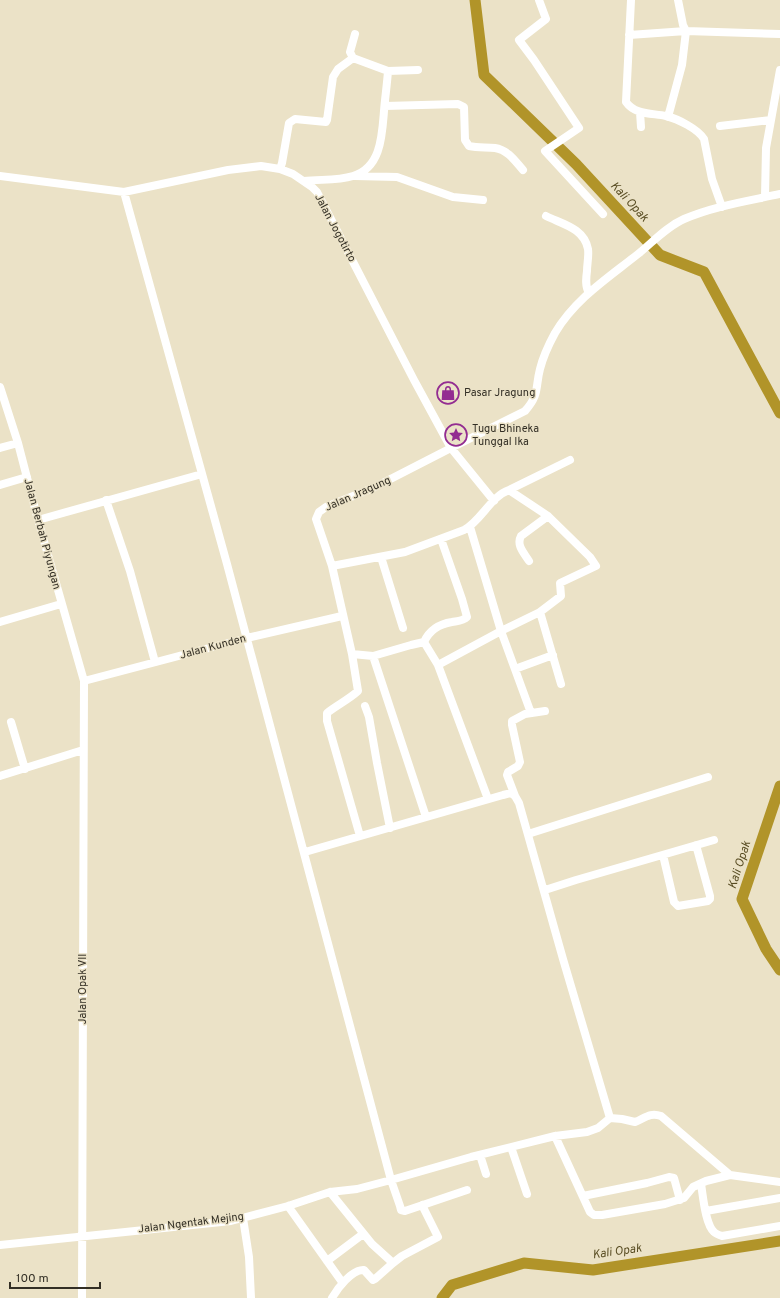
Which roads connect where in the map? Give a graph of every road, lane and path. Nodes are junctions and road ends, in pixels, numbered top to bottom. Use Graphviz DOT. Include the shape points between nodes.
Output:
graph roads {
  1 [pos="539,0"];
  2 [pos="631,0"];
  3 [pos="678,0"];
  4 [pos="686,31"];
  5 [pos="355,34"];
  6 [pos="780,34"];
  7 [pos="629,35"];
  8 [pos="353,58"];
  9 [pos="418,70"];
  10 [pos="780,70"];
  11 [pos="388,71"];
  12 [pos="385,106"];
  13 [pos="777,109"];
  14 [pos="640,112"];
  15 [pos="668,117"];
  16 [pos="771,120"];
  17 [pos="720,126"];
  18 [pos="641,127"];
  19 [pos="280,169"];
  20 [pos="522,170"];
  21 [pos="0,176"];
  22 [pos="354,176"];
  23 [pos="328,179"];
  24 [pos="304,181"];
  25 [pos="124,192"];
  26 [pos="317,192"];
  27 [pos="780,194"];
  28 [pos="765,197"];
  29 [pos="483,200"];
  30 [pos="722,207"];
  31 [pos="603,214"];
  32 [pos="546,216"];
  33 [pos="589,292"];
  34 [pos="0,387"];
  35 [pos="18,443"];
  36 [pos="0,448"];
  37 [pos="450,448"];
  38 [pos="570,460"];
  39 [pos="202,474"];
  40 [pos="27,477"];
  41 [pos="0,485"];
  42 [pos="509,490"];
  43 [pos="106,500"];
  44 [pos="494,501"];
  45 [pos="548,516"];
  46 [pos="38,520"];
  47 [pos="470,527"];
  48 [pos="441,539"];
  49 [pos="382,557"];
  50 [pos="529,561"];
  51 [pos="332,566"];
  52 [pos="62,604"];
  53 [pos="540,612"];
  54 [pos="342,616"];
  55 [pos="0,622"];
  56 [pos="403,628"];
  57 [pos="501,631"];
  58 [pos="247,638"];
  59 [pos="424,642"];
  60 [pos="352,654"];
  61 [pos="553,655"];
  62 [pos="373,656"];
  63 [pos="155,662"];
  64 [pos="438,665"];
  65 [pos="515,670"];
  66 [pos="84,681"];
  67 [pos="561,684"];
  68 [pos="365,706"];
  69 [pos="545,712"];
  70 [pos="531,713"];
  71 [pos="11,722"];
  72 [pos="83,750"];
  73 [pos="25,769"];
  74 [pos="0,776"];
  75 [pos="708,778"];
  76 [pos="515,796"];
  77 [pos="488,799"];
  78 [pos="426,817"];
  79 [pos="390,828"];
  80 [pos="528,834"];
  81 [pos="360,836"];
  82 [pos="714,840"];
  83 [pos="696,845"];
  84 [pos="305,852"];
  85 [pos="663,855"];
  86 [pos="544,890"];
  87 [pos="610,1118"];
  88 [pos="555,1136"];
  89 [pos="511,1147"];
  90 [pos="480,1155"];
  91 [pos="486,1174"];
  92 [pos="730,1175"];
  93 [pos="392,1180"];
  94 [pos="780,1182"];
  95 [pos="701,1184"];
  96 [pos="467,1190"];
  97 [pos="330,1192"];
  98 [pos="527,1194"];
  99 [pos="583,1196"];
  100 [pos="780,1198"];
  101 [pos="680,1200"];
  102 [pos="422,1205"];
  103 [pos="288,1206"];
  104 [pos="706,1211"];
  105 [pos="243,1218"];
  106 [pos="780,1226"];
  107 [pos="363,1234"];
  108 [pos="83,1236"];
  109 [pos="0,1245"];
  110 [pos="327,1261"];
  111 [pos="392,1263"];
  112 [pos="342,1282"];
  113 [pos="82,1298"];
  114 [pos="251,1298"];
  115 [pos="332,1298"];
  1 -- 31 [label="street" via="546,20 519,40 579,128 545,151"];
  2 -- 7 [label="street"];
  3 -- 4 [label="street"];
  4 -- 6 [label="street"];
  4 -- 7 [label="street"];
  4 -- 15 [label="street" via="682,65"];
  5 -- 8 [label="street" via="350,52"];
  7 -- 14 [label="street" via="626,102 630,108"];
  8 -- 11 [label="street"];
  8 -- 19 [label="street" via="338,69 333,77 326,122 295,119 289,124"];
  9 -- 11 [label="street"];
  10 -- 13 [label="street"];
  11 -- 12 [label="street"];
  12 -- 20 [label="street" via="458,104 464,107 465,140 469,146 502,150 511,156"];
  12 -- 22 [label="street" via="382,140 378,152 368,168"];
  13 -- 16 [label="street"];
  14 -- 15 [label="street"];
  14 -- 18 [label="street"];
  15 -- 30 [label="street" via="696,129 704,139 712,179"];
  16 -- 17 [label="street"];
  16 -- 28 [label="street" via="766,148"];
  19 -- 24 [label="street, Jalan Jogotirto"];
  19 -- 25 [label="street, Jalan Jogotirto" via="261,166 228,170"];
  21 -- 25 [label="street, Jalan Jogotirto"];
  22 -- 23 [label="street"];
  22 -- 29 [label="street" via="397,177 453,197"];
  23 -- 24 [label="street"];
  23 -- 26 [label="street"];
  24 -- 26 [label="street, Jalan Jogotirto"];
  25 -- 39 [label="street"];
  26 -- 37 [label="street, Jalan Jogotirto"];
  27 -- 28 [label="street, Jalan Jragung"];
  28 -- 30 [label="street, Jalan Jragung"];
  30 -- 33 [label="street, Jalan Jragung" via="682,220 662,232"];
  32 -- 33 [label="street" via="581,234 588,249 586,281"];
  33 -- 37 [label="street, Jalan Jragung" via="568,314 555,333 540,369 536,395 525,411"];
  34 -- 35 [label="street, Jalan Berbah Piyungan"];
  35 -- 36 [label="street"];
  35 -- 40 [label="street, Jalan Berbah Piyungan"];
  37 -- 44 [label="street, Jalan Jogotirto"];
  37 -- 51 [label="street, Jalan Jragung" via="378,486 319,512 316,519"];
  38 -- 42 [label="street"];
  39 -- 43 [label="street"];
  39 -- 58 [label="street"];
  40 -- 41 [label="street"];
  40 -- 46 [label="street, Jalan Berbah Piyungan"];
  42 -- 44 [label="street"];
  42 -- 45 [label="street"];
  43 -- 46 [label="street"];
  43 -- 63 [label="street" via="130,571"];
  44 -- 47 [label="street"];
  45 -- 50 [label="street" via="521,536 519,544"];
  45 -- 53 [label="street" via="596,566 560,583 561,596"];
  46 -- 52 [label="street, Jalan Berbah Piyungan"];
  47 -- 48 [label="street"];
  47 -- 57 [label="street"];
  48 -- 49 [label="street"];
  48 -- 59 [label="street" via="467,617 438,626"];
  49 -- 51 [label="street"];
  49 -- 56 [label="street"];
  51 -- 54 [label="street, Jalan Jragung"];
  52 -- 55 [label="street"];
  52 -- 66 [label="street, Jalan Berbah Piyungan"];
  53 -- 57 [label="street"];
  53 -- 61 [label="street"];
  54 -- 58 [label="street, Jalan Kunden"];
  54 -- 60 [label="street, Jalan Jragung"];
  57 -- 64 [label="street"];
  57 -- 65 [label="street"];
  58 -- 63 [label="street, Jalan Kunden"];
  58 -- 84 [label="street"];
  59 -- 62 [label="street"];
  59 -- 64 [label="street"];
  60 -- 62 [label="street"];
  60 -- 81 [label="street, Jalan Jragung" via="358,691 327,713 327,721"];
  61 -- 65 [label="street"];
  61 -- 67 [label="street"];
  62 -- 78 [label="street"];
  63 -- 66 [label="street, Jalan Kunden"];
  64 -- 77 [label="street"];
  65 -- 70 [label="street"];
  66 -- 72 [label="street, Jalan Opak VII"];
  68 -- 79 [label="street"];
  69 -- 70 [label="street"];
  70 -- 76 [label="street" via="512,722 520,762 507,775"];
  71 -- 73 [label="street"];
  72 -- 73 [label="street"];
  72 -- 108 [label="street, Jalan Opak VII"];
  73 -- 74 [label="street"];
  75 -- 80 [label="street"];
  76 -- 77 [label="street" via="511,793"];
  76 -- 80 [label="street"];
  77 -- 78 [label="street"];
  78 -- 79 [label="street"];
  79 -- 81 [label="street"];
  80 -- 86 [label="street"];
  81 -- 84 [label="street"];
  82 -- 83 [label="street"];
  83 -- 85 [label="street"];
  83 -- 85 [label="street" via="710,896 708,901 678,906 674,902"];
  84 -- 93 [label="street"];
  85 -- 86 [label="street"];
  86 -- 87 [label="street"];
  87 -- 88 [label="street, Jalan Ngentak Mejing" via="598,1128 587,1132"];
  87 -- 92 [label="street" via="635,1122 650,1114 661,1116"];
  88 -- 89 [label="street, Jalan Ngentak Mejing"];
  88 -- 99 [label="street"];
  89 -- 90 [label="street, Jalan Ngentak Mejing"];
  89 -- 98 [label="street"];
  90 -- 91 [label="street"];
  90 -- 93 [label="street, Jalan Ngentak Mejing"];
  92 -- 94 [label="street"];
  92 -- 95 [label="street" via="706,1180"];
  93 -- 97 [label="street, Jalan Ngentak Mejing"];
  93 -- 102 [label="street" via="401,1210"];
  95 -- 101 [label="street" via="693,1187 687,1196"];
  95 -- 104 [label="street"];
  96 -- 102 [label="street"];
  97 -- 103 [label="street, Jalan Ngentak Mejing"];
  97 -- 107 [label="street"];
  99 -- 101 [label="street" via="594,1215"];
  99 -- 101 [label="street" via="669,1177 674,1178"];
  100 -- 104 [label="street"];
  102 -- 111 [label="street" via="438,1237"];
  103 -- 105 [label="street, Jalan Ngentak Mejing"];
  103 -- 110 [label="street"];
  104 -- 106 [label="street" via="713,1232 722,1236"];
  105 -- 108 [label="street, Jalan Ngentak Mejing"];
  105 -- 114 [label="street" via="249,1257"];
  107 -- 110 [label="street"];
  107 -- 111 [label="street"];
  108 -- 109 [label="street, Jalan Ngentak Mejing"];
  108 -- 113 [label="street, Jalan Opak VII"];
  110 -- 112 [label="street"];
  111 -- 112 [label="street" via="373,1280 361,1269"];
  112 -- 115 [label="street"];
}
